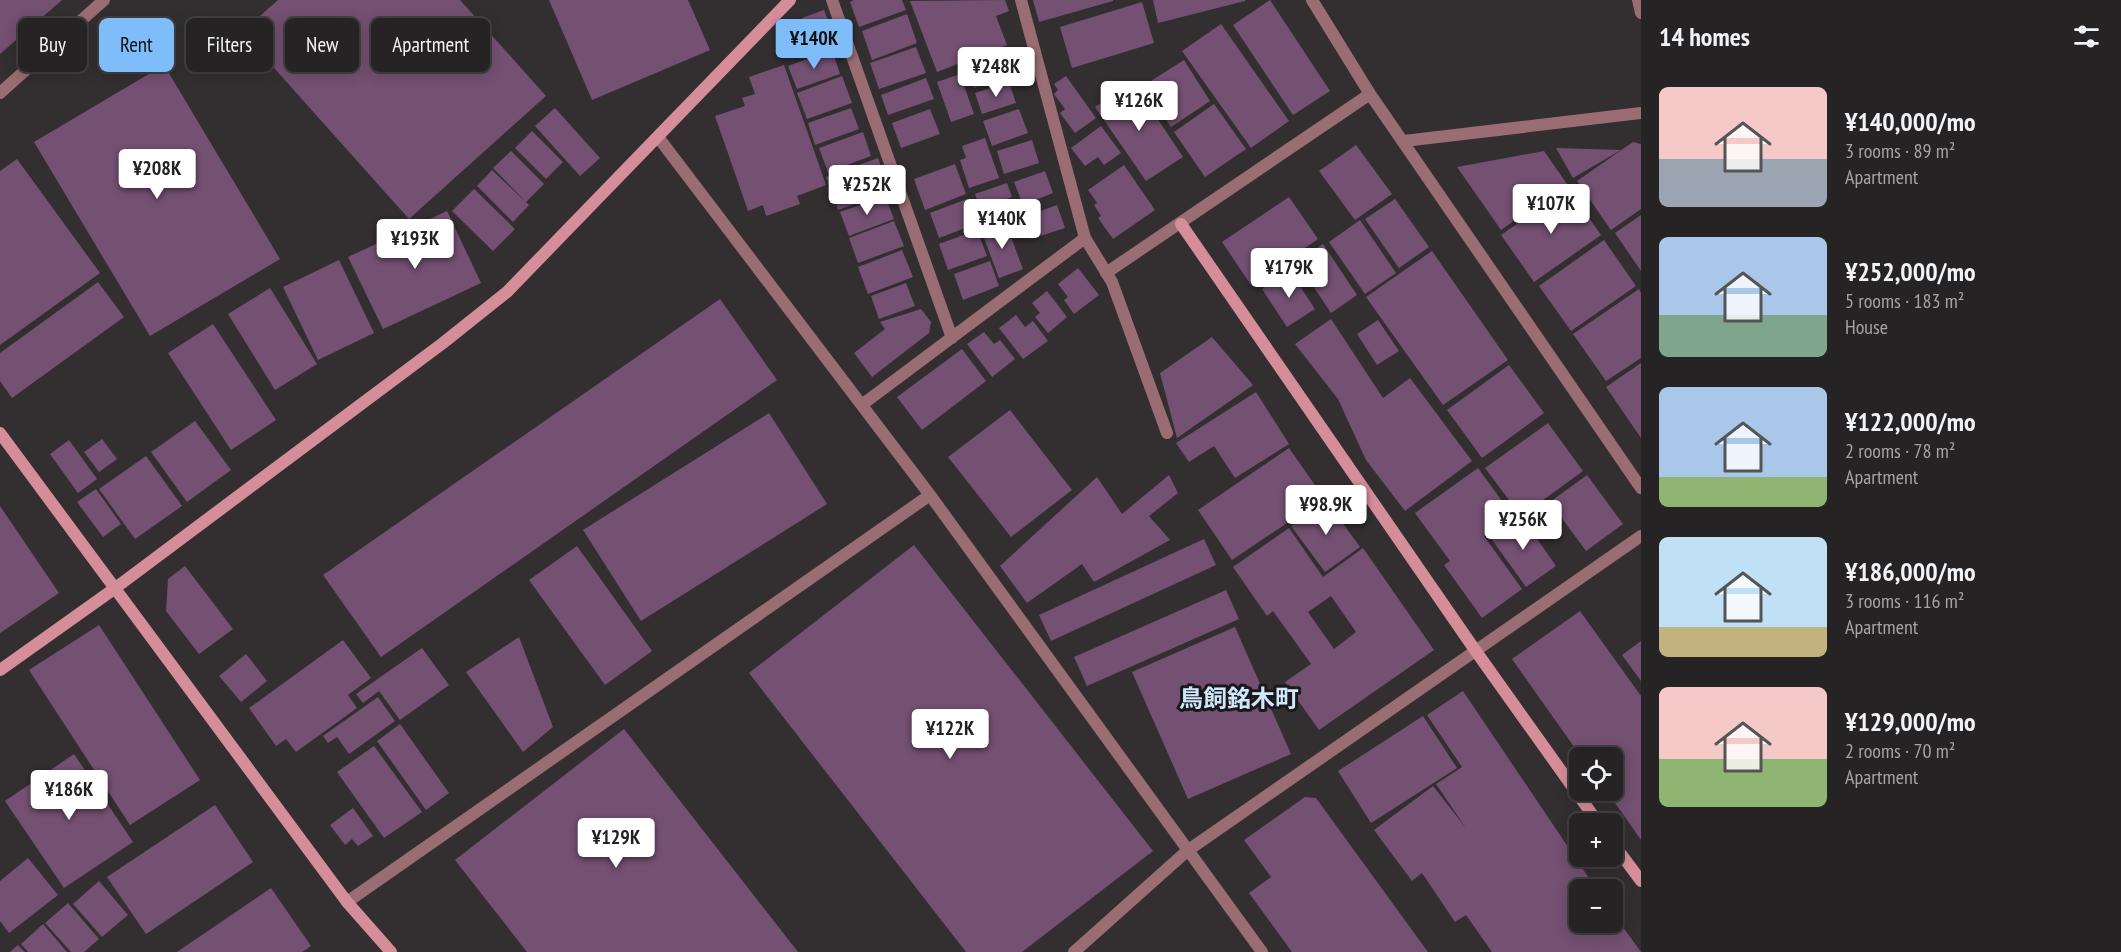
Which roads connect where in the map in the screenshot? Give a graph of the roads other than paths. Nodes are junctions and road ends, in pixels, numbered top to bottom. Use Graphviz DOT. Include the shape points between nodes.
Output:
graph roads {
  1 [pos="104,0"];
  2 [pos="790,0"];
  3 [pos="832,0"];
  4 [pos="1021,0"];
  5 [pos="1312,0"];
  6 [pos="1638,0"];
  7 [pos="1641,13"];
  8 [pos="0,93"];
  9 [pos="1370,94"];
  10 [pos="1641,113"];
  11 [pos="658,137"];
  12 [pos="1404,141"];
  13 [pos="1181,224"];
  14 [pos="1085,238"];
  15 [pos="1106,273"];
  16 [pos="952,338"];
  17 [pos="862,404"];
  18 [pos="0,433"];
  19 [pos="1167,433"];
  20 [pos="1641,488"];
  21 [pos="930,495"];
  22 [pos="1641,536"];
  23 [pos="114,589"];
  24 [pos="1475,650"];
  25 [pos="0,670"];
  26 [pos="1591,813"];
  27 [pos="1187,851"];
  28 [pos="1623,857"];
  29 [pos="1641,881"];
  30 [pos="347,902"];
  31 [pos="391,952"];
  32 [pos="1074,952"];
  33 [pos="1262,952"];
  1 -- 8 [label="street"];
  2 -- 11 [label="street"];
  3 -- 16 [label="street"];
  4 -- 14 [label="street"];
  5 -- 9 [label="street"];
  6 -- 7 [label="street"];
  9 -- 12 [label="street"];
  9 -- 13 [label="street"];
  10 -- 12 [label="street"];
  11 -- 17 [label="street"];
  11 -- 23 [label="street" via="507,292"];
  12 -- 20 [label="street"];
  13 -- 15 [label="street"];
  13 -- 24 [label="street"];
  14 -- 15 [label="street"];
  14 -- 16 [label="street"];
  15 -- 19 [label="street"];
  16 -- 17 [label="street"];
  17 -- 21 [label="street"];
  18 -- 23 [label="street"];
  21 -- 27 [label="street"];
  21 -- 30 [label="street"];
  22 -- 24 [label="street"];
  23 -- 25 [label="street"];
  23 -- 30 [label="street"];
  24 -- 26 [label="street"];
  24 -- 27 [label="street"];
  27 -- 32 [label="street"];
  27 -- 33 [label="street"];
  28 -- 29 [label="street"];
  30 -- 31 [label="street"];
}
